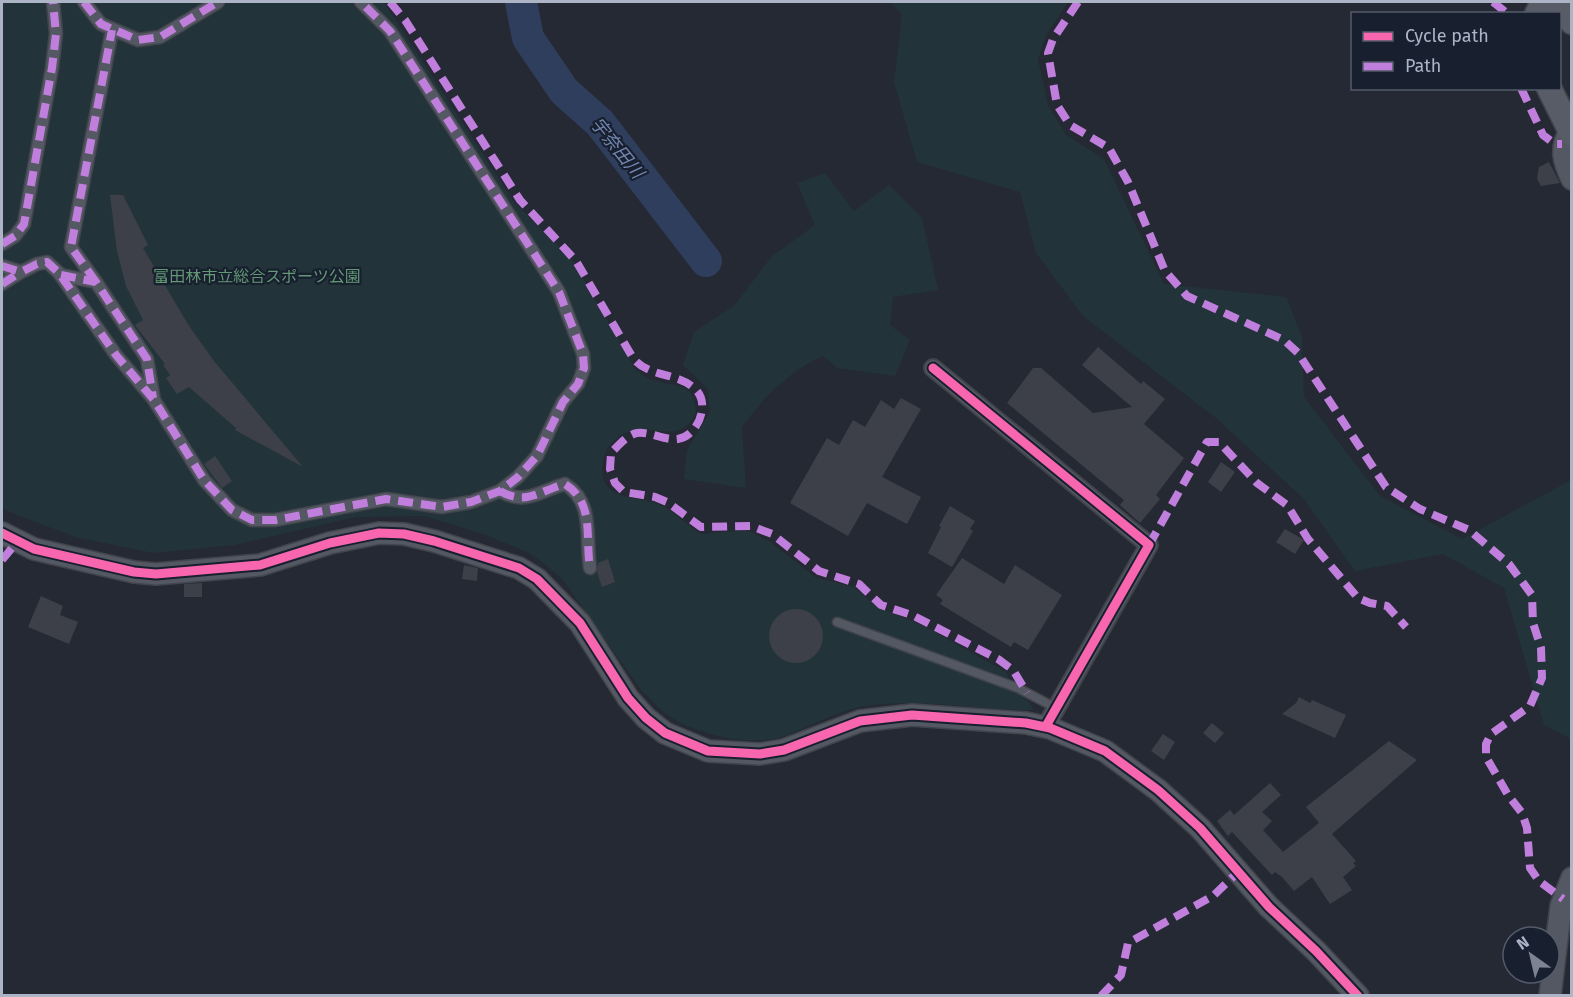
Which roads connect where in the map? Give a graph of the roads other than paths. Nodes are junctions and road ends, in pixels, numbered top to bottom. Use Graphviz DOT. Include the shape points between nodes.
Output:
graph roads {
  1 [pos="53,2"];
  2 [pos="84,2"];
  3 [pos="218,2"];
  4 [pos="361,2"];
  5 [pos="1555,2"];
  6 [pos="1572,22"];
  7 [pos="112,30"];
  8 [pos="1550,90"];
  9 [pos="1571,132"];
  10 [pos="1572,179"];
  11 [pos="2,244"];
  12 [pos="2,266"];
  13 [pos="21,272"];
  14 [pos="61,275"];
  15 [pos="96,282"];
  16 [pos="2,284"];
  17 [pos="933,368"];
  18 [pos="154,400"];
  19 [pos="500,491"];
  20 [pos="2,533"];
  21 [pos="590,568"];
  22 [pos="837,622"];
  23 [pos="1051,717"];
  24 [pos="1572,878"];
  25 [pos="1358,996"];
  26 [pos="1550,996"];
  1 -- 11 [label="street" via="56,34 52,68 24,224"];
  2 -- 7 [label="street" via="101,24"];
  3 -- 7 [label="street" via="160,37 138,40"];
  4 -- 19 [label="street" via="390,31 559,292 583,354 584,368 578,384 562,402 537,456"];
  5 -- 6 [label="main road"];
  7 -- 15 [label="street" via="71,247"];
  8 -- 9 [label="main road"];
  9 -- 10 [label="street" via="1562,144"];
  12 -- 13 [label="street"];
  13 -- 14 [label="street" via="47,262"];
  13 -- 16 [label="street"];
  14 -- 15 [label="street"];
  14 -- 18 [label="street" via="116,355"];
  15 -- 18 [label="street" via="147,358"];
  17 -- 23 [label="street" via="1149,545"];
  18 -- 19 [label="street" via="204,480 231,510 252,520 275,520 386,499 442,507"];
  19 -- 21 [label="street" via="513,499 565,484 574,490 587,514"];
  20 -- 23 [label="street" via="34,549 156,574 260,565 330,543 379,533 434,541 519,568 537,579 580,623 616,681 646,718 665,733 708,750 768,753 860,721 912,715"];
  22 -- 23 [label="lane" via="1018,688"];
  23 -- 25 [label="street" via="1106,751 1200,828 1269,908"];
  24 -- 26 [label="street" via="1562,906"];
}
